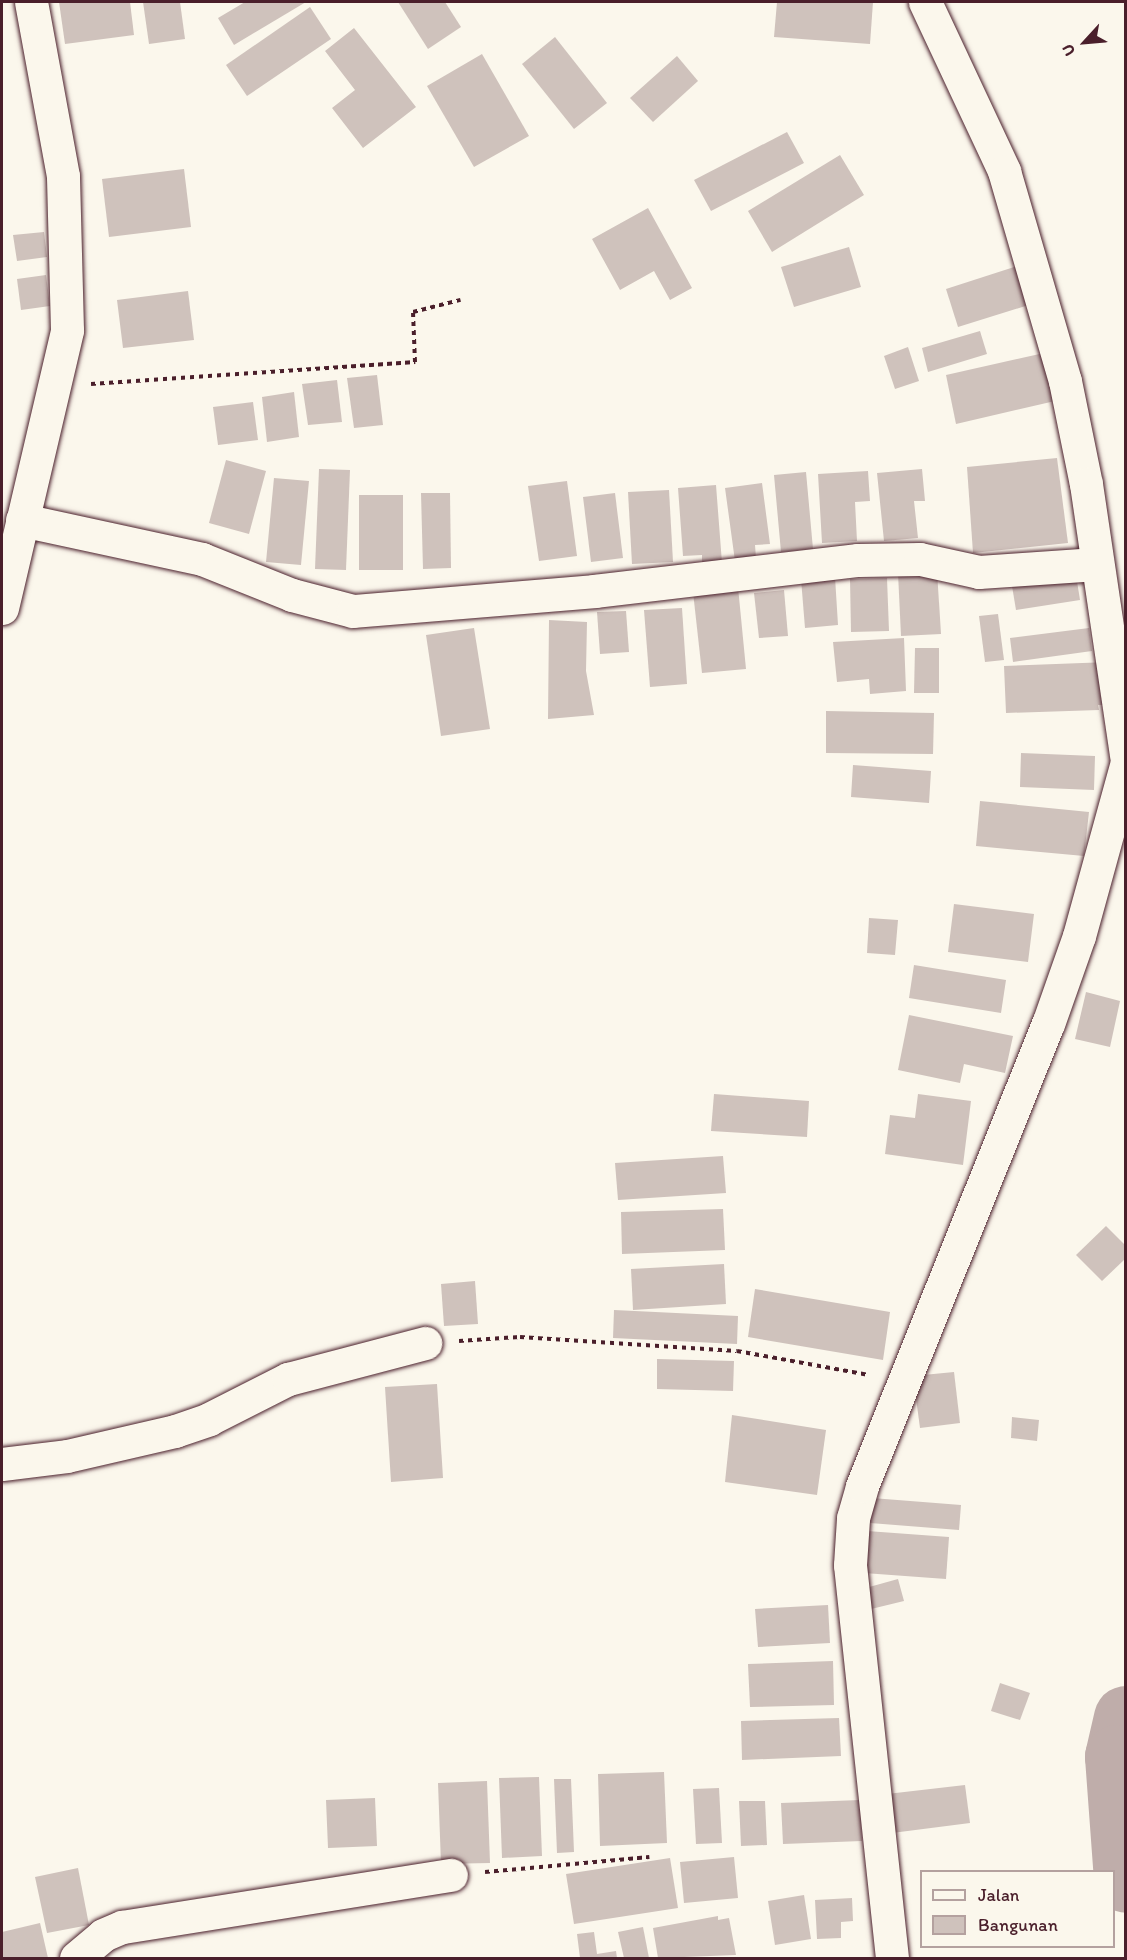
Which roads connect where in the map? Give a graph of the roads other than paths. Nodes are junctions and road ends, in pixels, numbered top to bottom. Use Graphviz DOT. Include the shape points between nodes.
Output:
graph roads {
  1 [pos="31,2"];
  2 [pos="925,2"];
  3 [pos="22,520"];
  4 [pos="1097,564"];
  5 [pos="2,608"];
  6 [pos="1125,756"];
  7 [pos="1125,765"];
  8 [pos="425,1343"];
  9 [pos="2,1464"];
  10 [pos="451,1875"];
  11 [pos="76,1959"];
  12 [pos="892,1959"];
  1 -- 3 [label="street" via="63,176 67,330 57,386"];
  2 -- 4 [label="street" via="1004,171 1065,381"];
  3 -- 4 [label="street" via="202,559 292,595 353,611 594,591 858,560 920,559 980,572"];
  3 -- 5 [label="street"];
  4 -- 6 [label="street"];
  7 -- 12 [label="street" via="1079,936 1048,1024 862,1486 850,1542"];
  8 -- 9 [label="street" via="288,1379 209,1419 175,1431 67,1456"];
  10 -- 11 [label="street" via="122,1927 104,1935"];
}
